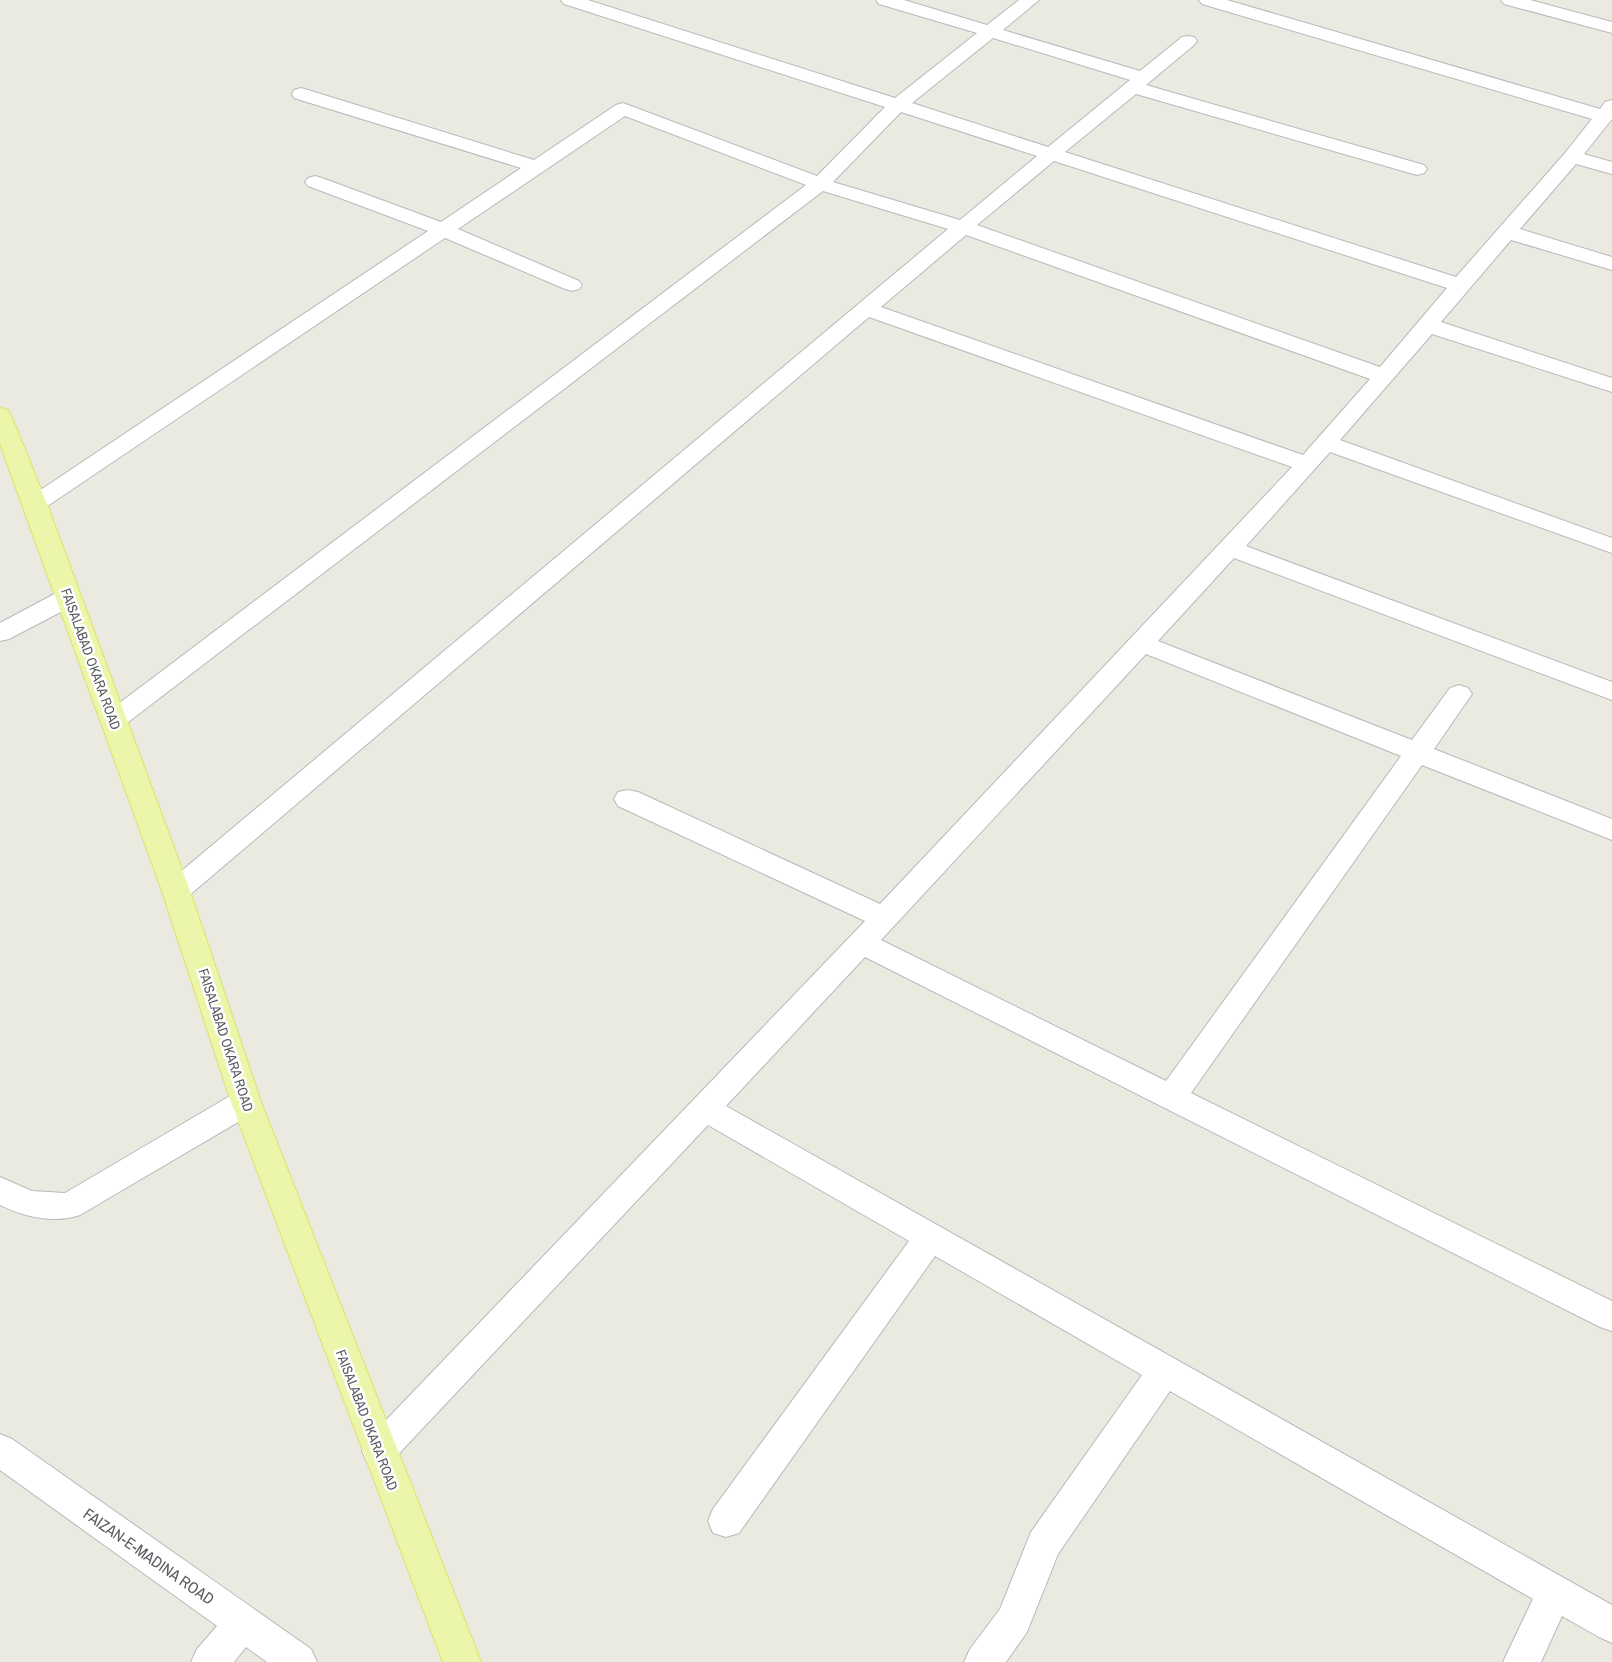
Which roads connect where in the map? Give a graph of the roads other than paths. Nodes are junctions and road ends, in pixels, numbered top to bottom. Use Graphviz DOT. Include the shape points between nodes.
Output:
graph roads {
  1 [pos="570,0"];
  2 [pos="885,0"];
  3 [pos="1030,0"];
  4 [pos="1208,0"];
  5 [pos="1510,0"];
  6 [pos="1612,28"];
  7 [pos="990,32"];
  8 [pos="1188,41"];
  9 [pos="1138,82"];
  10 [pos="301,94"];
  11 [pos="897,106"];
  12 [pos="1608,111"];
  13 [pos="1051,155"];
  14 [pos="1572,157"];
  15 [pos="537,167"];
  16 [pos="1612,168"];
  17 [pos="1417,169"];
  18 [pos="315,182"];
  19 [pos="820,184"];
  20 [pos="963,227"];
  21 [pos="443,230"];
  22 [pos="1507,232"];
  23 [pos="1612,264"];
  24 [pos="572,285"];
  25 [pos="1460,285"];
  26 [pos="865,309"];
  27 [pos="1428,325"];
  28 [pos="1384,376"];
  29 [pos="1612,385"];
  30 [pos="0,415"];
  31 [pos="1326,443"];
  32 [pos="1307,464"];
  33 [pos="35,504"];
  34 [pos="1612,546"];
  35 [pos="1229,548"];
  36 [pos="69,597"];
  37 [pos="0,633"];
  38 [pos="1141,643"];
  39 [pos="1612,691"];
  40 [pos="1459,694"];
  41 [pos="114,720"];
  42 [pos="1418,751"];
  43 [pos="628,800"];
  44 [pos="1612,830"];
  45 [pos="176,891"];
  46 [pos="885,918"];
  47 [pos="862,943"];
  48 [pos="1172,1097"];
  49 [pos="246,1102"];
  50 [pos="704,1108"];
  51 [pos="0,1190"];
  52 [pos="930,1237"];
  53 [pos="1612,1317"];
  54 [pos="1165,1370"];
  55 [pos="0,1450"];
  56 [pos="379,1451"];
  57 [pos="726,1521"];
  58 [pos="1555,1592"];
  59 [pos="244,1623"];
  60 [pos="1612,1625"];
  61 [pos="210,1662"];
  62 [pos="298,1662"];
  63 [pos="462,1662"];
  64 [pos="983,1662"];
  65 [pos="1522,1662"];
  1 -- 11 [label="street"];
  2 -- 7 [label="street"];
  3 -- 7 [label="street"];
  4 -- 12 [label="street"];
  5 -- 6 [label="street"];
  7 -- 9 [label="street"];
  7 -- 11 [label="street"];
  8 -- 9 [label="street"];
  9 -- 13 [label="street"];
  9 -- 17 [label="street"];
  10 -- 15 [label="street"];
  11 -- 13 [label="street"];
  11 -- 19 [label="street"];
  12 -- 14 [label="street"];
  13 -- 20 [label="street"];
  13 -- 25 [label="street"];
  14 -- 16 [label="street"];
  14 -- 22 [label="street"];
  15 -- 19 [label="street" via="623,109"];
  15 -- 21 [label="street"];
  18 -- 21 [label="street"];
  19 -- 20 [label="street"];
  19 -- 41 [label="street"];
  20 -- 26 [label="street"];
  20 -- 28 [label="street"];
  21 -- 24 [label="street"];
  21 -- 33 [label="street"];
  22 -- 23 [label="street"];
  22 -- 25 [label="street"];
  25 -- 27 [label="street"];
  26 -- 32 [label="street"];
  26 -- 45 [label="street"];
  27 -- 28 [label="street"];
  27 -- 29 [label="street"];
  28 -- 31 [label="street"];
  30 -- 33 [label="main road, FAISALABAD OKARA ROAD"];
  31 -- 32 [label="street"];
  31 -- 34 [label="street"];
  32 -- 35 [label="street"];
  33 -- 36 [label="main road, FAISALABAD OKARA ROAD"];
  35 -- 38 [label="street"];
  35 -- 39 [label="street"];
  36 -- 37 [label="street"];
  36 -- 41 [label="main road, FAISALABAD OKARA ROAD"];
  38 -- 42 [label="street"];
  38 -- 46 [label="street"];
  40 -- 42 [label="street"];
  41 -- 45 [label="main road, FAISALABAD OKARA ROAD"];
  42 -- 44 [label="street"];
  42 -- 48 [label="street"];
  43 -- 46 [label="street"];
  45 -- 49 [label="main road, FAISALABAD OKARA ROAD"];
  46 -- 47 [label="street"];
  47 -- 48 [label="street"];
  47 -- 50 [label="street"];
  48 -- 53 [label="street"];
  49 -- 51 [label="street" via="69,1206 28,1204"];
  49 -- 56 [label="main road, FAISALABAD OKARA ROAD"];
  50 -- 52 [label="street"];
  50 -- 56 [label="street"];
  52 -- 54 [label="street"];
  52 -- 57 [label="street"];
  54 -- 58 [label="street"];
  54 -- 64 [label="street" via="1044,1544 1014,1620"];
  55 -- 59 [label="street, FAIZAN-E-MADINA ROAD"];
  56 -- 63 [label="main road, FAISALABAD OKARA ROAD"];
  58 -- 60 [label="street"];
  58 -- 65 [label="street"];
  59 -- 61 [label="street"];
  59 -- 62 [label="street, FAIZAN-E-MADINA ROAD"];
}
